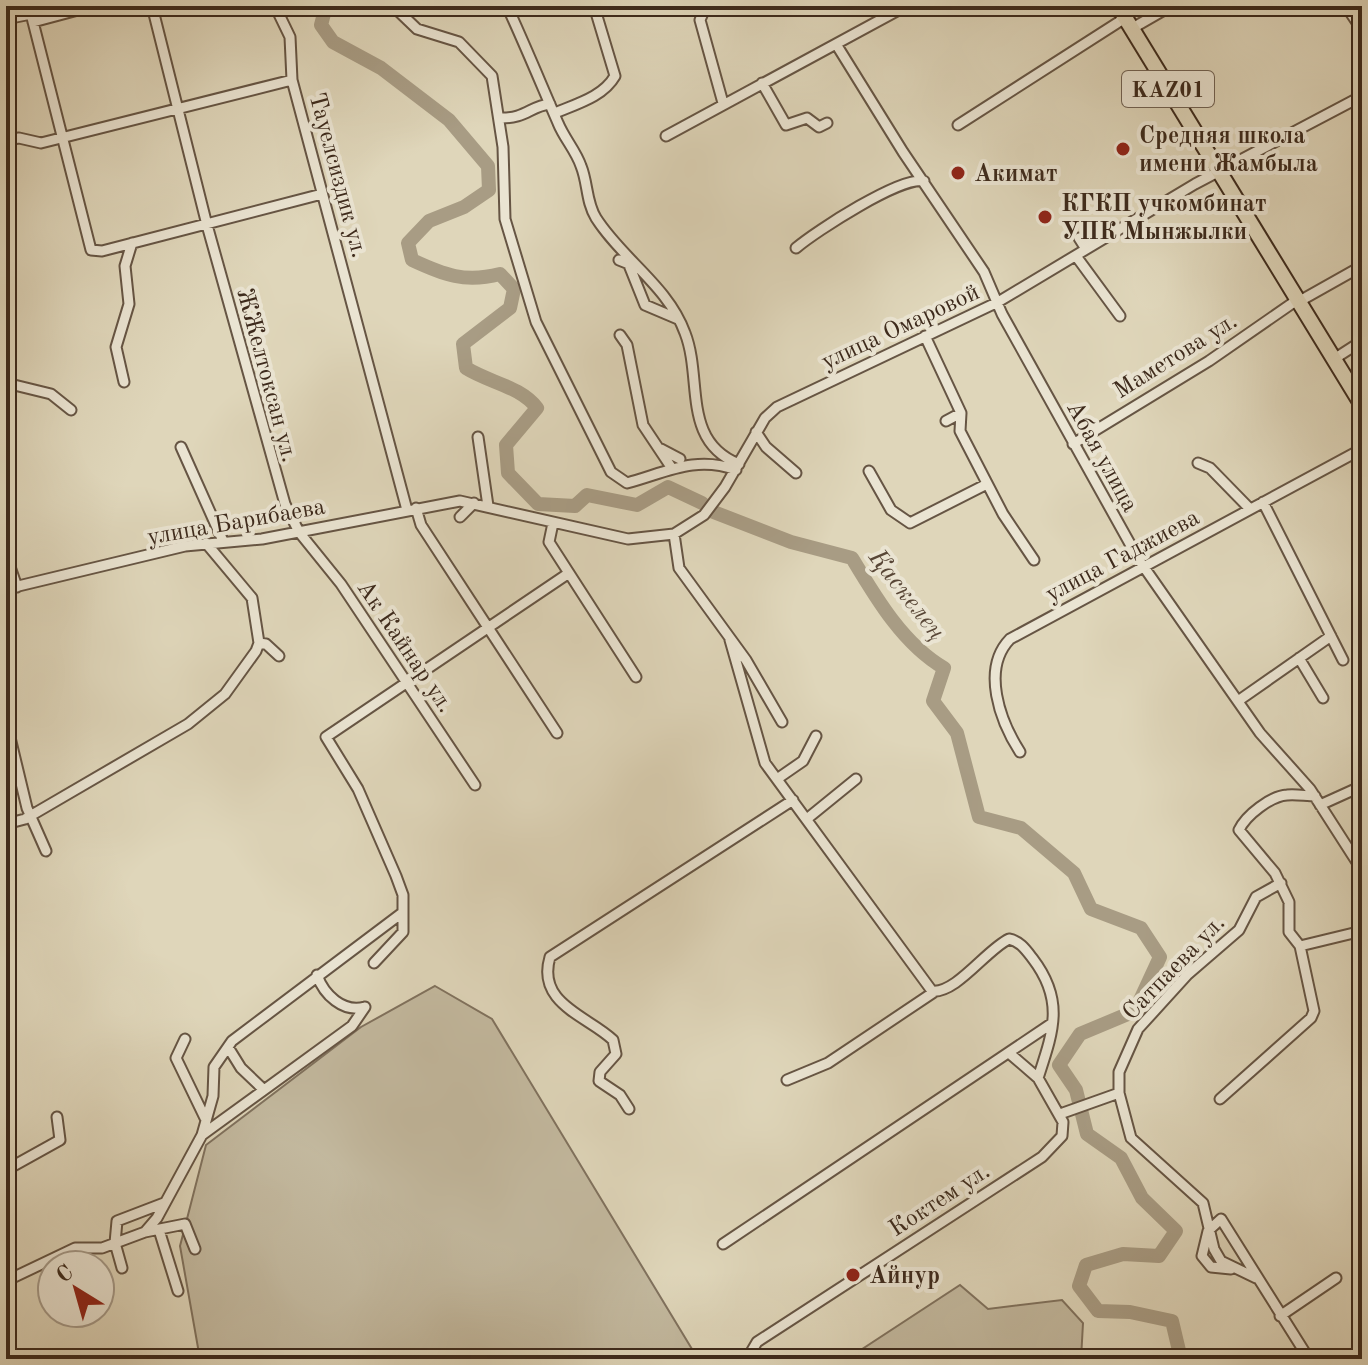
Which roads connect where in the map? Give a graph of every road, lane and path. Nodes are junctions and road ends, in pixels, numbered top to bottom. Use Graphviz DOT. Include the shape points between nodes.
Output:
graph roads {
  1 [pos="93,6"];
  2 [pos="152,6"];
  3 [pos="275,6"];
  4 [pos="393,6"];
  5 [pos="507,6"];
  6 [pos="594,6"];
  7 [pos="706,6"];
  8 [pos="906,6"];
  9 [pos="1171,6"];
  10 [pos="1346,6"];
  11 [pos="31,14"];
  12 [pos="1125,18"];
  13 [pos="6,19"];
  14 [pos="1362,30"];
  15 [pos="836,44"];
  16 [pos="292,80"];
  17 [pos="762,83"];
  18 [pos="1362,96"];
  19 [pos="723,103"];
  20 [pos="178,108"];
  21 [pos="552,108"];
  22 [pos="499,118"];
  23 [pos="827,123"];
  24 [pos="958,125"];
  25 [pos="62,136"];
  26 [pos="666,136"];
  27 [pos="6,140"];
  28 [pos="1219,172"];
  29 [pos="924,181"];
  30 [pos="6,185"];
  31 [pos="322,194"];
  32 [pos="6,198"];
  33 [pos="207,225"];
  34 [pos="1079,238"];
  35 [pos="132,243"];
  36 [pos="796,248"];
  37 [pos="1086,249"];
  38 [pos="1076,256"];
  39 [pos="619,260"];
  40 [pos="632,265"];
  41 [pos="1362,266"];
  42 [pos="1298,301"];
  43 [pos="998,302"];
  44 [pos="1120,316"];
  45 [pos="678,319"];
  46 [pos="620,335"];
  47 [pos="925,336"];
  48 [pos="1362,341"];
  49 [pos="1334,359"];
  50 [pos="124,382"];
  51 [pos="6,383"];
  52 [pos="1362,405"];
  53 [pos="71,410"];
  54 [pos="961,413"];
  55 [pos="946,421"];
  56 [pos="756,432"];
  57 [pos="478,437"];
  58 [pos="1073,444"];
  59 [pos="181,447"];
  60 [pos="659,447"];
  61 [pos="1362,449"];
  62 [pos="1210,456"];
  63 [pos="680,459"];
  64 [pos="1198,463"];
  65 [pos="671,467"];
  66 [pos="738,467"];
  67 [pos="1210,468"];
  68 [pos="869,471"];
  69 [pos="796,473"];
  70 [pos="987,484"];
  71 [pos="1263,502"];
  72 [pos="474,503"];
  73 [pos="488,506"];
  74 [pos="412,509"];
  75 [pos="1250,509"];
  76 [pos="460,517"];
  77 [pos="553,523"];
  78 [pos="299,532"];
  79 [pos="674,534"];
  80 [pos="223,541"];
  81 [pos="206,543"];
  82 [pos="6,555"];
  83 [pos="1034,560"];
  84 [pos="1144,567"];
  85 [pos="569,573"];
  86 [pos="11,588"];
  87 [pos="487,628"];
  88 [pos="1331,636"];
  89 [pos="730,640"];
  90 [pos="259,643"];
  91 [pos="279,656"];
  92 [pos="1299,658"];
  93 [pos="1343,660"];
  94 [pos="636,677"];
  95 [pos="406,682"];
  96 [pos="1323,698"];
  97 [pos="1238,701"];
  98 [pos="782,722"];
  99 [pos="7,725"];
  100 [pos="557,733"];
  101 [pos="816,736"];
  102 [pos="1020,752"];
  103 [pos="777,779"];
  104 [pos="856,779"];
  105 [pos="475,785"];
  106 [pos="1307,785"];
  107 [pos="1362,786"];
  108 [pos="1286,795"];
  109 [pos="793,800"];
  110 [pos="1317,800"];
  111 [pos="30,816"];
  112 [pos="808,818"];
  113 [pos="6,824"];
  114 [pos="46,851"];
  115 [pos="1362,870"];
  116 [pos="1281,883"];
  117 [pos="402,913"];
  118 [pos="1362,931"];
  119 [pos="1300,946"];
  120 [pos="374,963"];
  121 [pos="317,975"];
  122 [pos="934,992"];
  123 [pos="1051,1024"];
  124 [pos="185,1039"];
  125 [pos="228,1047"];
  126 [pos="1009,1053"];
  127 [pos="1038,1078"];
  128 [pos="787,1080"];
  129 [pos="264,1090"];
  130 [pos="1116,1093"];
  131 [pos="1220,1099"];
  132 [pos="629,1109"];
  133 [pos="1060,1114"];
  134 [pos="57,1117"];
  135 [pos="205,1121"];
  136 [pos="202,1135"];
  137 [pos="6,1170"];
  138 [pos="164,1203"];
  139 [pos="159,1230"];
  140 [pos="1208,1231"];
  141 [pos="145,1232"];
  142 [pos="115,1243"];
  143 [pos="723,1244"];
  144 [pos="195,1249"];
  145 [pos="122,1268"];
  146 [pos="1256,1278"];
  147 [pos="1336,1278"];
  148 [pos="6,1281"];
  149 [pos="178,1291"];
  150 [pos="1280,1316"];
  151 [pos="747,1359"];
  152 [pos="1309,1359"];
  1 -- 11 [label="street"];
  2 -- 20 [label="street, ЖЖелтоксан ул."];
  3 -- 16 [label="street" via="290,37"];
  4 -- 22 [label="street" via="417,29 459,42 487,67"];
  5 -- 21 [label="street"];
  6 -- 21 [label="street" via="615,76 595,95"];
  7 -- 19 [label="street" via="700,20"];
  8 -- 15 [label="street"];
  9 -- 12 [label="street"];
  10 -- 14 [label="street"];
  11 -- 13 [label="street"];
  11 -- 25 [label="street"];
  12 -- 24 [label="street"];
  12 -- 28 [label="highway, KАZ01"];
  15 -- 17 [label="street"];
  15 -- 29 [label="street, Абая улица"];
  16 -- 20 [label="street, Тауелсиздик ул."];
  16 -- 31 [label="street, Тауелсиздик ул."];
  17 -- 19 [label="street"];
  17 -- 23 [label="street" via="786,125 807,118 817,127"];
  18 -- 28 [label="street, улица Омаровой"];
  19 -- 26 [label="street"];
  20 -- 25 [label="street, Тауелсиздик ул."];
  20 -- 33 [label="street, ЖЖелтоксан ул."];
  21 -- 22 [label="street"];
  21 -- 40 [label="street" via="581,166 591,209"];
  22 -- 65 [label="street" via="505,219 548,351 616,478 627,483"];
  25 -- 27 [label="street, Тауелсиздик ул." via="41,143"];
  25 -- 35 [label="street" via="91,250"];
  28 -- 37 [label="street, улица Омаровой"];
  28 -- 42 [label="highway, KАZ01"];
  29 -- 36 [label="street" via="888,191"];
  29 -- 43 [label="street, Абая улица" via="954,222"];
  30 -- 32 [label="street"];
  31 -- 33 [label="street"];
  31 -- 74 [label="street, Тауелсиздик ул."];
  33 -- 35 [label="street"];
  33 -- 78 [label="street, ЖЖелтоксан ул." via="279,489"];
  34 -- 37 [label="street"];
  35 -- 50 [label="street" via="125,266 129,304 116,347"];
  37 -- 38 [label="street, улица Омаровой"];
  38 -- 43 [label="street, улица Омаровой"];
  38 -- 44 [label="street"];
  39 -- 40 [label="street"];
  40 -- 45 [label="street" via="658,287"];
  40 -- 45 [label="street" via="645,305"];
  41 -- 42 [label="street, Маметова ул."];
  42 -- 49 [label="highway, KАZ01"];
  42 -- 58 [label="street, Маметова ул."];
  43 -- 47 [label="street, улица Омаровой"];
  43 -- 58 [label="street, Абая улица"];
  45 -- 66 [label="street" via="696,369 693,393 703,431"];
  46 -- 60 [label="street" via="627,345 643,425"];
  47 -- 54 [label="street"];
  47 -- 56 [label="street, улица Омаровой" via="777,407"];
  48 -- 49 [label="street"];
  49 -- 52 [label="highway, KАZ01"];
  51 -- 53 [label="street" via="51,394"];
  54 -- 55 [label="street"];
  54 -- 70 [label="street" via="960,431"];
  56 -- 66 [label="street, улица Омаровой"];
  56 -- 69 [label="street"];
  57 -- 73 [label="street"];
  58 -- 84 [label="street, Абая улица"];
  59 -- 80 [label="street"];
  60 -- 63 [label="street"];
  60 -- 65 [label="street"];
  61 -- 71 [label="street, улица Гаджиева"];
  62 -- 67 [label="street"];
  64 -- 67 [label="street"];
  65 -- 66 [label="street"];
  66 -- 79 [label="street, улица Омаровой" via="704,515"];
  67 -- 75 [label="street"];
  68 -- 70 [label="street" via="891,510 910,523"];
  70 -- 83 [label="street"];
  71 -- 75 [label="street, улица Гаджиева"];
  71 -- 88 [label="street"];
  72 -- 73 [label="street, улица Омаровой"];
  72 -- 74 [label="street, улица Барибаева"];
  72 -- 76 [label="street"];
  73 -- 77 [label="street, улица Омаровой"];
  74 -- 78 [label="street, улица Барибаева"];
  74 -- 87 [label="street, Тауелсиздик ул."];
  75 -- 84 [label="street, улица Гаджиева"];
  77 -- 79 [label="street, улица Омаровой" via="628,539"];
  77 -- 85 [label="street" via="549,542"];
  78 -- 80 [label="street, улица Барибаева"];
  78 -- 95 [label="street, Ак Кайнар ул." via="332,571"];
  79 -- 89 [label="street" via="679,568"];
  80 -- 81 [label="street, улица Барибаева"];
  81 -- 86 [label="street, улица Барибаева"];
  81 -- 90 [label="street" via="252,598"];
  82 -- 86 [label="street"];
  84 -- 97 [label="street, Абая улица"];
  84 -- 102 [label="street, улица Гаджиева" via="1023,630 1003,648 996,662 995,688"];
  85 -- 87 [label="street"];
  85 -- 94 [label="street"];
  87 -- 95 [label="street"];
  87 -- 100 [label="street, Тауелсиздик ул."];
  88 -- 92 [label="street"];
  88 -- 93 [label="street"];
  89 -- 98 [label="street"];
  89 -- 103 [label="street" via="760,751"];
  90 -- 91 [label="street"];
  90 -- 111 [label="street" via="225,694 166,744"];
  92 -- 96 [label="street"];
  92 -- 97 [label="street"];
  95 -- 105 [label="street, Ак Кайнар ул."];
  95 -- 117 [label="street" via="326,739 358,789 381,840 403,895"];
  97 -- 106 [label="street, Абая улица"];
  99 -- 111 [label="street"];
  101 -- 103 [label="street" via="803,761"];
  103 -- 109 [label="street"];
  104 -- 112 [label="street"];
  106 -- 108 [label="street"];
  106 -- 110 [label="street, Абая улица"];
  107 -- 110 [label="street"];
  108 -- 110 [label="street"];
  108 -- 116 [label="street" via="1270,800 1239,830"];
  109 -- 112 [label="street"];
  109 -- 132 [label="street" via="550,957 547,973 562,1004 613,1040 616,1054 599,1081 620,1095"];
  110 -- 115 [label="street, Абая улица"];
  111 -- 113 [label="street"];
  111 -- 114 [label="street"];
  112 -- 122 [label="street"];
  116 -- 119 [label="street" via="1289,902 1287,927"];
  116 -- 130 [label="street, Сатпаева ул." via="1256,897 1239,930 1188,974 1138,1029"];
  117 -- 120 [label="street" via="403,932"];
  117 -- 121 [label="street"];
  118 -- 119 [label="street"];
  119 -- 131 [label="street" via="1314,1011 1311,1018"];
  121 -- 125 [label="street"];
  121 -- 129 [label="street" via="342,1006 365,1007 352,1026"];
  122 -- 123 [label="street" via="954,983 1003,941 1015,940 1052,989"];
  122 -- 128 [label="street" via="828,1063"];
  123 -- 126 [label="street"];
  123 -- 127 [label="street"];
  124 -- 135 [label="street" via="176,1058"];
  125 -- 129 [label="street"];
  125 -- 135 [label="street" via="214,1067"];
  126 -- 127 [label="street"];
  126 -- 143 [label="street"];
  127 -- 133 [label="street"];
  129 -- 136 [label="street"];
  130 -- 133 [label="street"];
  130 -- 140 [label="street" via="1131,1138 1203,1203"];
  133 -- 151 [label="street, Коктем ул." via="1064,1128 1042,1157 760,1341"];
  134 -- 137 [label="street" via="60,1140"];
  135 -- 136 [label="street"];
  136 -- 138 [label="street"];
  138 -- 141 [label="street"];
  138 -- 142 [label="street" via="117,1221"];
  139 -- 141 [label="street"];
  139 -- 144 [label="street" via="185,1224"];
  139 -- 149 [label="street"];
  140 -- 146 [label="street" via="1225,1221"];
  140 -- 146 [label="street" via="1202,1256 1216,1269 1236,1268"];
  141 -- 142 [label="street"];
  142 -- 145 [label="street"];
  142 -- 148 [label="street" via="75,1248"];
  146 -- 150 [label="street"];
  147 -- 150 [label="street"];
  150 -- 152 [label="street"];
}
